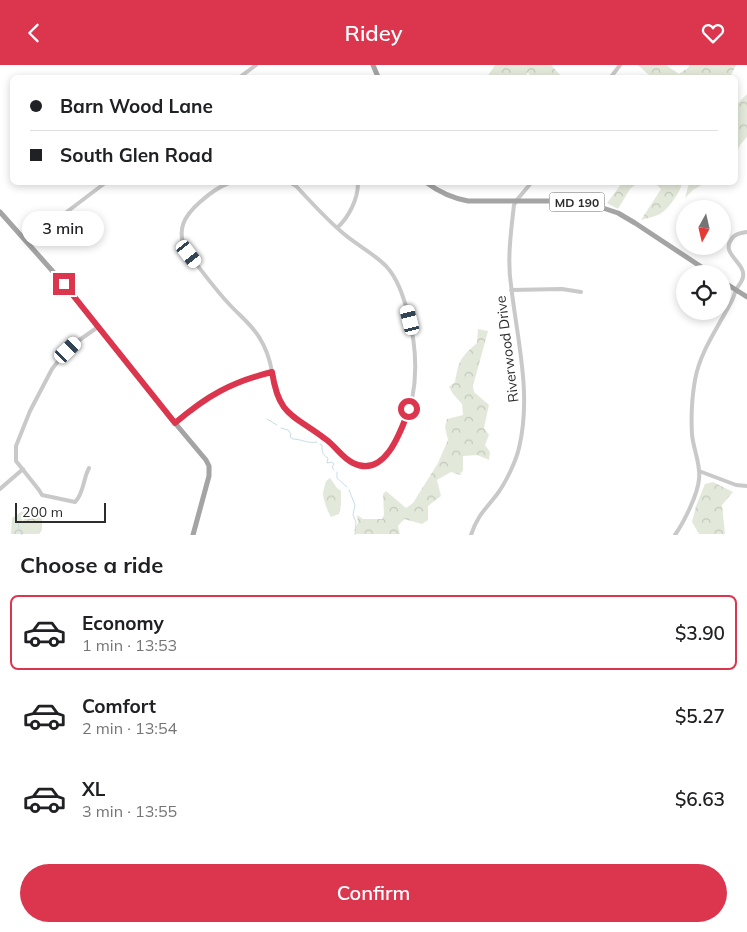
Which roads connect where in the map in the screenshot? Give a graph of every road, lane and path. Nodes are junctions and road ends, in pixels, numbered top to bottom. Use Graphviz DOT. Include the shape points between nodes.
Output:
graph roads {
  1 [pos="256,65"];
  2 [pos="243,75"];
  3 [pos="102,185"];
  4 [pos="225,185"];
  5 [pos="294,185"];
  6 [pos="358,185"];
  7 [pos="430,185"];
  8 [pos="530,185"];
  9 [pos="516,201"];
  10 [pos="0,212"];
  11 [pos="337,228"];
  12 [pos="747,232"];
  13 [pos="26,242"];
  14 [pos="698,265"];
  15 [pos="731,287"];
  16 [pos="736,290"];
  17 [pos="511,291"];
  18 [pos="581,291"];
  19 [pos="747,297"];
  20 [pos="98,327"];
  21 [pos="272,372"];
  22 [pos="175,423"];
  23 [pos="89,468"];
  24 [pos="23,469"];
  25 [pos="699,471"];
  26 [pos="747,487"];
  27 [pos="0,489"];
  28 [pos="193,535"];
  29 [pos="471,535"];
  30 [pos="675,535"];
  1 -- 2 [label="street"];
  3 -- 13 [label="street"];
  4 -- 21 [label="street" via="213,191 185,217 181,233 183,244 258,336"];
  5 -- 11 [label="street"];
  6 -- 11 [label="street" via="355,200"];
  7 -- 9 [label="main road, MD 190" via="457,199"];
  8 -- 9 [label="street"];
  9 -- 14 [label="main road, MD 190" via="571,201 618,213"];
  9 -- 17 [label="street, Riverwood Drive" via="511,231"];
  10 -- 13 [label="main road"];
  11 -- 21 [label="street" via="387,267 398,282 410,320 414,345 414,389 402,428 389,452 383,460 369,466 347,459 326,439 286,411 277,396"];
  12 -- 16 [label="street" via="729,242 730,253 744,273"];
  13 -- 20 [label="main road"];
  15 -- 16 [label="main road"];
  16 -- 19 [label="main road"];
  16 -- 25 [label="street" via="713,333 695,380 692,435"];
  17 -- 18 [label="street"];
  17 -- 29 [label="street, Riverwood Drive" via="523,373 523,429 519,450 506,481 477,519"];
  20 -- 22 [label="main road"];
  20 -- 24 [label="street" via="63,355 51,371 16,446 16,461"];
  21 -- 22 [label="street" via="216,393"];
  22 -- 28 [label="main road" via="209,466"];
  23 -- 24 [label="street" via="80,497 74,503 42,495"];
  24 -- 27 [label="street"];
  25 -- 26 [label="street"];
  25 -- 30 [label="street" via="697,490"];
}
